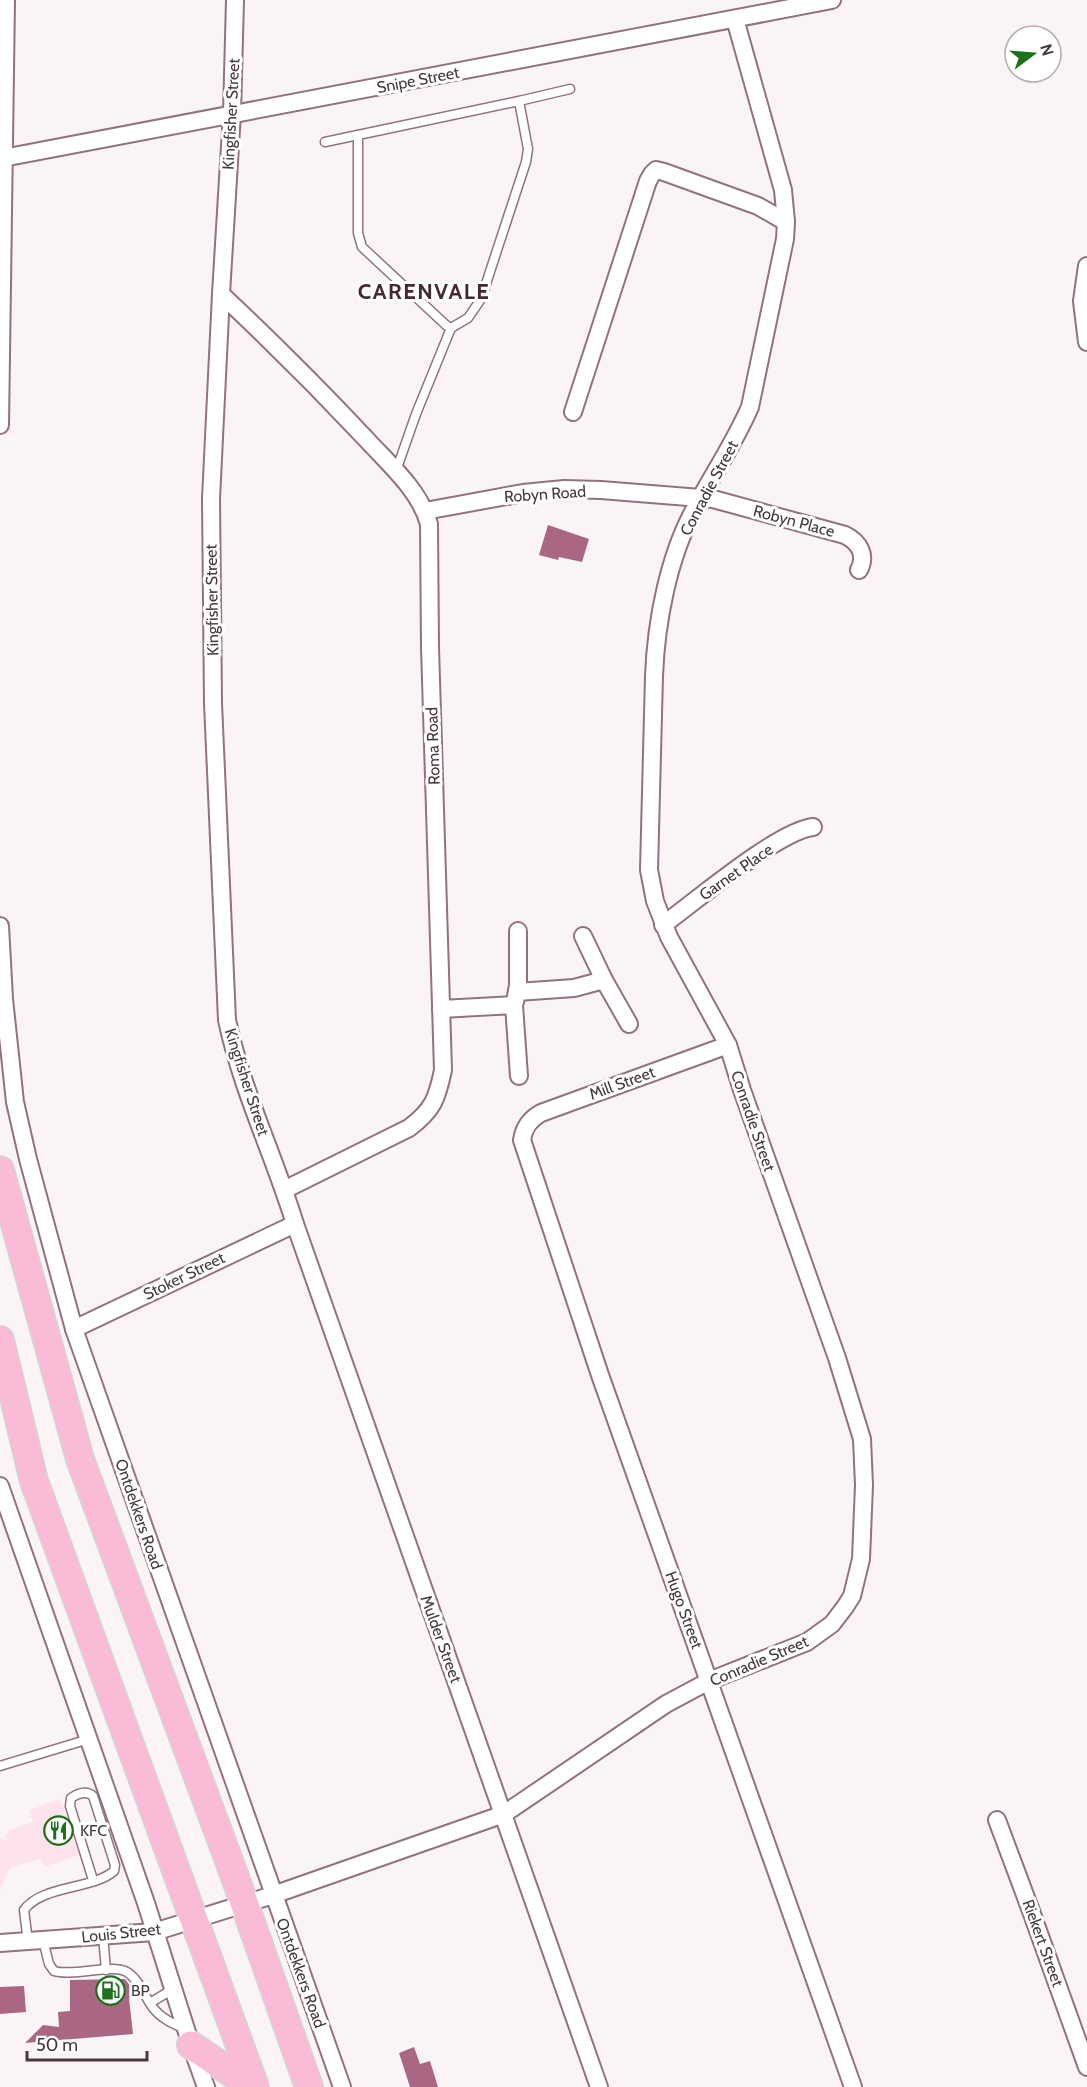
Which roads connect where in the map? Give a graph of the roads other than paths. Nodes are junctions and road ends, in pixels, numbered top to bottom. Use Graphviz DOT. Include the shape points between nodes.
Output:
graph roads {
  1 [pos="6,0"];
  2 [pos="235,0"];
  3 [pos="832,0"];
  4 [pos="735,19"];
  5 [pos="570,89"];
  6 [pos="519,101"];
  7 [pos="232,113"];
  8 [pos="358,135"];
  9 [pos="325,142"];
  10 [pos="3,158"];
  11 [pos="786,222"];
  12 [pos="1087,266"];
  13 [pos="221,294"];
  14 [pos="451,328"];
  15 [pos="1087,342"];
  16 [pos="573,412"];
  17 [pos="0,425"];
  18 [pos="396,471"];
  19 [pos="701,499"];
  20 [pos="425,511"];
  21 [pos="859,570"];
  22 [pos="813,827"];
  23 [pos="663,925"];
  24 [pos="0,926"];
  25 [pos="518,931"];
  26 [pos="583,936"];
  27 [pos="604,980"];
  28 [pos="515,998"];
  29 [pos="441,1009"];
  30 [pos="629,1024"];
  31 [pos="728,1045"];
  32 [pos="519,1076"];
  33 [pos="524,1132"];
  34 [pos="0,1170"];
  35 [pos="284,1190"];
  36 [pos="295,1224"];
  37 [pos="74,1329"];
  38 [pos="0,1341"];
  39 [pos="0,1486"];
  40 [pos="709,1681"];
  41 [pos="88,1739"];
  42 [pos="0,1766"];
  43 [pos="504,1814"];
  44 [pos="997,1820"];
  45 [pos="93,1880"];
  46 [pos="273,1895"];
  47 [pos="245,1904"];
  48 [pos="195,1920"];
  49 [pos="154,1932"];
  50 [pos="103,1936"];
  51 [pos="35,1941"];
  52 [pos="0,1943"];
  53 [pos="106,1970"];
  54 [pos="173,1989"];
  55 [pos="150,2003"];
  56 [pos="188,2037"];
  57 [pos="1087,2067"];
  58 [pos="206,2087"];
  59 [pos="254,2087"];
  60 [pos="309,2087"];
  61 [pos="342,2087"];
  62 [pos="599,2087"];
  63 [pos="853,2087"];
  1 -- 10 [label="street"];
  2 -- 7 [label="street, Kingfisher Street"];
  3 -- 4 [label="street, Snipe Street"];
  4 -- 7 [label="street, Snipe Street"];
  4 -- 11 [label="street, Conradie Street" via="783,190"];
  5 -- 6 [label="lane"];
  6 -- 8 [label="lane"];
  6 -- 14 [label="lane" via="528,149 526,162 481,299 468,318"];
  7 -- 10 [label="street, Snipe Street"];
  7 -- 13 [label="street, Kingfisher Street"];
  8 -- 9 [label="lane"];
  8 -- 14 [label="lane" via="358,233 362,247"];
  10 -- 17 [label="street"];
  11 -- 16 [label="street" via="758,206 656,170"];
  11 -- 19 [label="street, Conradie Street" via="750,407"];
  12 -- 15 [label="street" via="1082,301"];
  13 -- 18 [label="street, Roma Road"];
  13 -- 35 [label="street, Kingfisher Street" via="212,523 213,703 225,1006 249,1099"];
  14 -- 18 [label="lane"];
  18 -- 20 [label="street, Roma Road"];
  19 -- 20 [label="street, Robyn Road" via="564,489"];
  19 -- 21 [label="street, Robyn Place" via="845,535 861,549"];
  19 -- 23 [label="street, Conradie Street" via="679,546 655,645 649,863 651,887"];
  20 -- 29 [label="street, Roma Road" via="429,524"];
  22 -- 23 [label="street, Garnet Place" via="792,833 768,848"];
  23 -- 31 [label="street, Conradie Street"];
  24 -- 37 [label="street, Ontdekkers Road" via="15,1102"];
  25 -- 28 [label="street"];
  26 -- 27 [label="street"];
  27 -- 28 [label="street"];
  27 -- 30 [label="street"];
  28 -- 29 [label="street"];
  28 -- 32 [label="street"];
  29 -- 35 [label="street, Roma Road" via="442,1070 433,1106 424,1117"];
  31 -- 33 [label="street, Mill Street" via="541,1113 533,1117"];
  31 -- 40 [label="street, Conradie Street" via="859,1429 864,1449 864,1485 858,1574 852,1596 832,1624 807,1642"];
  33 -- 40 [label="street, Hugo Street" via="525,1153"];
  34 -- 47 [label="main road, Ontdekkers Road" via="80,1459"];
  35 -- 36 [label="street, Mulder Street"];
  36 -- 37 [label="street, Stoker Street"];
  36 -- 43 [label="street, Mulder Street"];
  37 -- 46 [label="street, Ontdekkers Road"];
  38 -- 48 [label="main road" via="34,1481"];
  39 -- 41 [label="street"];
  40 -- 43 [label="street, Conradie Street" via="666,1704"];
  40 -- 63 [label="street, Hugo Street"];
  41 -- 42 [label="lane"];
  41 -- 49 [label="street"];
  43 -- 46 [label="street, Conradie Street"];
  43 -- 62 [label="street, Mulder Street"];
  44 -- 57 [label="street, Riekert Street"];
  45 -- 45 [label="lane" via="113,1873 115,1865 93,1796 84,1792 70,1798 70,1806"];
  45 -- 51 [label="lane" via="28,1905 24,1910"];
  46 -- 47 [label="street, Louis Street"];
  46 -- 61 [label="street, Ontdekkers Road"];
  47 -- 48 [label="street, Louis Street"];
  47 -- 60 [label="main road, Ontdekkers Road"];
  48 -- 49 [label="street, Louis Street"];
  48 -- 59 [label="main road"];
  49 -- 50 [label="street, Louis Street"];
  49 -- 54 [label="street"];
  50 -- 51 [label="street, Louis Street"];
  50 -- 53 [label="lane"];
  51 -- 52 [label="street, Louis Street"];
  51 -- 53 [label="lane" via="54,1971"];
  53 -- 55 [label="lane" via="127,1971"];
  54 -- 55 [label="lane"];
  54 -- 56 [label="street"];
  55 -- 56 [label="lane"];
  56 -- 58 [label="street"];
  56 -- 59 [label="main road"];
}
